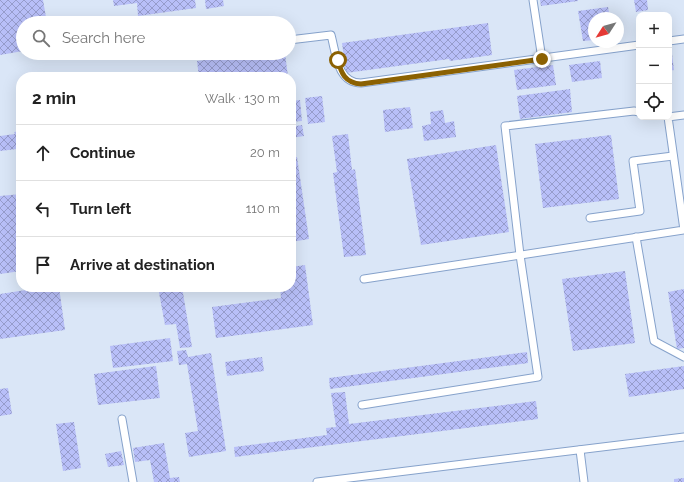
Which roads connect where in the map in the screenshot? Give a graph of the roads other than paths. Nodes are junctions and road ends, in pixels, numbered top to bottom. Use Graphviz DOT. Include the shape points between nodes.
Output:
graph roads {
  1 [pos="533,0"];
  2 [pos="296,39"];
  3 [pos="684,39"];
  4 [pos="672,41"];
  5 [pos="636,45"];
  6 [pos="542,59"];
  7 [pos="636,111"];
  8 [pos="684,115"];
  9 [pos="672,116"];
  10 [pos="667,120"];
  11 [pos="673,156"];
  12 [pos="590,218"];
  13 [pos="636,237"];
  14 [pos="520,255"];
  15 [pos="364,279"];
  16 [pos="684,357"];
  17 [pos="362,405"];
  18 [pos="122,419"];
  19 [pos="684,437"];
  20 [pos="580,450"];
  21 [pos="133,482"];
  22 [pos="317,482"];
  23 [pos="584,482"];
  1 -- 6 [label="lane"];
  2 -- 6 [label="lane" via="331,35 340,68 347,80 361,84"];
  3 -- 4 [label="lane"];
  5 -- 6 [label="lane"];
  7 -- 14 [label="lane" via="505,126"];
  8 -- 9 [label="lane"];
  10 -- 11 [label="lane"];
  11 -- 12 [label="lane" via="633,161 640,211"];
  11 -- 13 [label="lane" via="684,230"];
  13 -- 14 [label="lane"];
  13 -- 16 [label="lane" via="654,341"];
  14 -- 15 [label="lane"];
  14 -- 17 [label="lane" via="538,378"];
  18 -- 21 [label="lane"];
  19 -- 20 [label="lane"];
  20 -- 22 [label="lane"];
  20 -- 23 [label="lane"];
}
